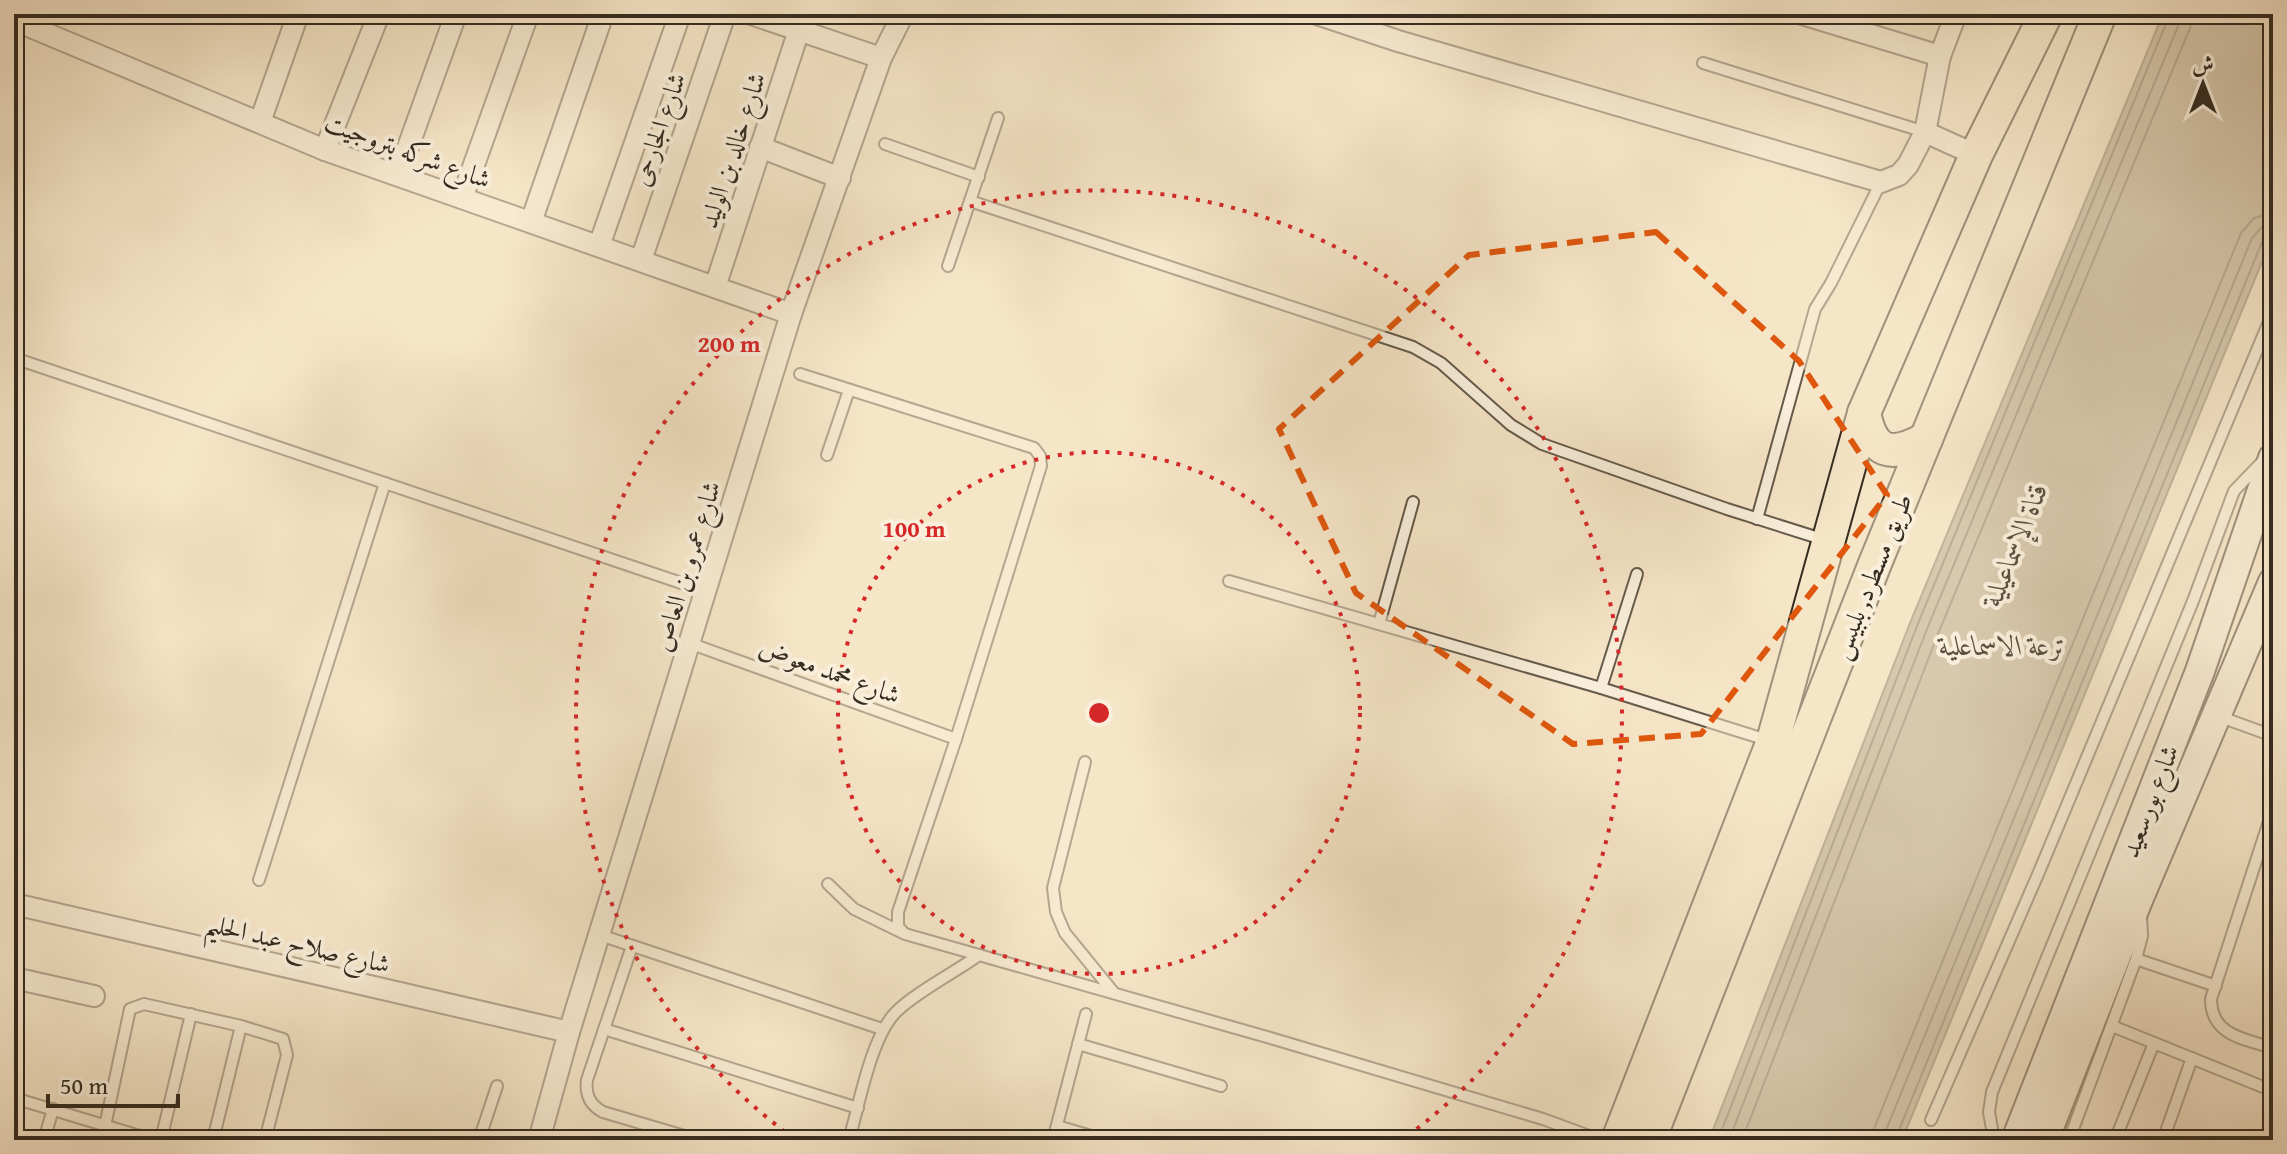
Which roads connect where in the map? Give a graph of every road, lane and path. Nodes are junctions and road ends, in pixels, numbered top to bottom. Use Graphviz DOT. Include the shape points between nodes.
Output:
graph roads {
  1 [pos="298,14"];
  2 [pos="379,14"];
  3 [pos="456,14"];
  4 [pos="528,14"];
  5 [pos="603,14"];
  6 [pos="680,14"];
  7 [pos="725,14"];
  8 [pos="751,14"];
  9 [pos="903,14"];
  10 [pos="1317,14"];
  11 [pos="1802,14"];
  12 [pos="1956,14"];
  13 [pos="2046,14"];
  14 [pos="2100,14"];
  15 [pos="14,20"];
  16 [pos="799,30"];
  17 [pos="1940,56"];
  18 [pos="881,58"];
  19 [pos="1703,63"];
  20 [pos="998,118"];
  21 [pos="260,122"];
  22 [pos="1925,132"];
  23 [pos="885,144"];
  24 [pos="760,147"];
  25 [pos="325,150"];
  26 [pos="1976,155"];
  27 [pos="398,175"];
  28 [pos="979,177"];
  29 [pos="840,178"];
  30 [pos="1881,182"];
  31 [pos="462,198"];
  32 [pos="970,201"];
  33 [pos="531,222"];
  34 [pos="599,246"];
  35 [pos="641,260"];
  36 [pos="948,266"];
  37 [pos="715,287"];
  38 [pos="2273,312"];
  39 [pos="791,314"];
  40 [pos="14,358"];
  41 [pos="800,374"];
  42 [pos="849,390"];
  43 [pos="1864,413"];
  44 [pos="1926,439"];
  45 [pos="827,455"];
  46 [pos="2273,455"];
  47 [pos="385,483"];
  48 [pos="1413,502"];
  49 [pos="1757,519"];
  50 [pos="1827,541"];
  51 [pos="1637,574"];
  52 [pos="1229,581"];
  53 [pos="705,591"];
  54 [pos="2270,598"];
  55 [pos="1379,624"];
  56 [pos="689,643"];
  57 [pos="1601,688"];
  58 [pos="2215,715"];
  59 [pos="2273,736"];
  60 [pos="956,739"];
  61 [pos="1773,741"];
  62 [pos="1085,762"];
  63 [pos="2273,809"];
  64 [pos="259,880"];
  65 [pos="828,884"];
  66 [pos="2138,900"];
  67 [pos="14,904"];
  68 [pos="905,934"];
  69 [pos="600,935"];
  70 [pos="632,946"];
  71 [pos="979,955"];
  72 [pos="2136,959"];
  73 [pos="14,978"];
  74 [pos="2216,986"];
  75 [pos="1115,995"];
  76 [pos="94,996"];
  77 [pos="191,1014"];
  78 [pos="1086,1014"];
  79 [pos="241,1026"];
  80 [pos="2112,1026"];
  81 [pos="604,1029"];
  82 [pos="882,1029"];
  83 [pos="569,1032"];
  84 [pos="2154,1043"];
  85 [pos="1078,1044"];
  86 [pos="2273,1048"];
  87 [pos="2192,1058"];
  88 [pos="497,1086"];
  89 [pos="1221,1086"];
  90 [pos="2273,1091"];
  91 [pos="14,1098"];
  92 [pos="858,1108"];
  93 [pos="53,1109"];
  94 [pos="1931,1120"];
  95 [pos="106,1125"];
  96 [pos="1057,1126"];
  97 [pos="44,1140"];
  98 [pos="102,1140"];
  99 [pos="153,1140"];
  100 [pos="161,1140"];
  101 [pos="213,1140"];
  102 [pos="265,1140"];
  103 [pos="479,1140"];
  104 [pos="539,1140"];
  105 [pos="698,1140"];
  106 [pos="849,1140"];
  107 [pos="1053,1140"];
  108 [pos="1105,1140"];
  109 [pos="1600,1140"];
  110 [pos="1618,1140"];
  111 [pos="1649,1140"];
  112 [pos="1994,1140"];
  113 [pos="2016,1140"];
  114 [pos="2044,1140"];
  115 [pos="2069,1140"];
  116 [pos="2115,1140"];
  117 [pos="2163,1140"];
  1 -- 21 [label="street"];
  2 -- 25 [label="street"];
  3 -- 27 [label="street"];
  4 -- 31 [label="street"];
  5 -- 33 [label="street"];
  6 -- 34 [label="street"];
  7 -- 35 [label="street, شارع الجارحى"];
  8 -- 16 [label="street"];
  9 -- 18 [label="street, شارع عمرو بن العاص"];
  10 -- 30 [label="street"];
  11 -- 17 [label="street"];
  12 -- 17 [label="street"];
  13 -- 26 [label="main road, طريق مسطرد, بلبيس"];
  14 -- 44 [label="main road, طريق مسطرد, بلبيس"];
  15 -- 21 [label="street, شارع شركه بتروجيت"];
  16 -- 18 [label="street"];
  16 -- 24 [label="street, شارع خالد بن الوليد"];
  17 -- 22 [label="street"];
  18 -- 29 [label="street, شارع عمرو بن العاص"];
  19 -- 22 [label="lane"];
  20 -- 28 [label="lane"];
  21 -- 25 [label="street, شارع شركه بتروجيت"];
  22 -- 26 [label="street"];
  22 -- 30 [label="street" via="1908,165"];
  23 -- 28 [label="lane"];
  24 -- 29 [label="street"];
  24 -- 37 [label="street, شارع خالد بن الوليد"];
  25 -- 27 [label="street, شارع شركه بتروجيت"];
  26 -- 43 [label="main road, طريق مسطرد, بلبيس"];
  27 -- 31 [label="street, شارع شركه بتروجيت"];
  28 -- 32 [label="lane"];
  29 -- 39 [label="street, شارع عمرو بن العاص"];
  30 -- 49 [label="lane" via="1815,309"];
  31 -- 33 [label="street, شارع شركه بتروجيت"];
  32 -- 36 [label="lane"];
  32 -- 49 [label="lane" via="1413,347 1441,363 1511,425 1542,444"];
  33 -- 34 [label="street, شارع شركه بتروجيت"];
  34 -- 35 [label="street, شارع شركه بتروجيت"];
  35 -- 37 [label="street, شارع شركه بتروجيت"];
  37 -- 39 [label="street, شارع شركه بتروجيت"];
  38 -- 94 [label="lane"];
  39 -- 53 [label="street, شارع عمرو بن العاص"];
  40 -- 47 [label="lane"];
  41 -- 42 [label="lane"];
  42 -- 45 [label="lane"];
  42 -- 60 [label="lane" via="1034,448 1040,456"];
  43 -- 44 [label="main road" via="1868,434 1879,447 1895,451"];
  43 -- 50 [label="main road, طريق مسطرد, بلبيس"];
  44 -- 111 [label="main road, طريق مسطرد, بلبيس"];
  46 -- 112 [label="lane" via="2234,491 1992,1092"];
  46 -- 113 [label="main road, شارع بورسعيد" via="2200,671"];
  47 -- 53 [label="lane"];
  47 -- 64 [label="lane"];
  48 -- 55 [label="lane"];
  49 -- 50 [label="lane"];
  50 -- 61 [label="main road, طريق مسطرد, بلبيس"];
  51 -- 57 [label="lane"];
  52 -- 55 [label="lane"];
  53 -- 56 [label="street, شارع عمرو بن العاص"];
  54 -- 58 [label="main road, شارع بورسعيد"];
  55 -- 57 [label="lane"];
  56 -- 60 [label="lane, شارع محمد معوض"];
  56 -- 69 [label="street, شارع عمرو بن العاص"];
  57 -- 61 [label="lane"];
  58 -- 59 [label="lane"];
  58 -- 66 [label="main road, شارع بورسعيد"];
  60 -- 68 [label="lane" via="898,912 898,927"];
  61 -- 110 [label="main road, طريق مسطرد, بلبيس"];
  62 -- 75 [label="lane" via="1055,877 1054,900 1065,933"];
  63 -- 74 [label="lane"];
  65 -- 68 [label="lane" via="854,909"];
  66 -- 72 [label="lane" via="2142,936"];
  66 -- 114 [label="main road, شارع بورسعيد"];
  67 -- 83 [label="street, شارع صلاح عبد الحليم"];
  68 -- 71 [label="lane"];
  69 -- 70 [label="lane"];
  69 -- 83 [label="street, شارع عمرو بن العاص"];
  70 -- 81 [label="lane"];
  70 -- 82 [label="lane"];
  71 -- 75 [label="lane"];
  71 -- 82 [label="lane" via="898,1010"];
  72 -- 74 [label="lane"];
  72 -- 80 [label="lane"];
  73 -- 76 [label="street"];
  74 -- 86 [label="lane" via="2211,1007 2220,1026 2230,1035"];
  75 -- 109 [label="lane"];
  77 -- 79 [label="lane"];
  77 -- 95 [label="lane" via="144,1004 130,1009"];
  77 -- 100 [label="lane"];
  78 -- 85 [label="lane"];
  79 -- 101 [label="lane"];
  79 -- 102 [label="lane" via="283,1039 287,1046"];
  80 -- 84 [label="lane"];
  80 -- 115 [label="lane"];
  81 -- 92 [label="lane"];
  81 -- 105 [label="lane" via="587,1080 593,1105"];
  82 -- 92 [label="lane"];
  83 -- 104 [label="street, شارع عمرو بن العاص"];
  84 -- 87 [label="lane"];
  84 -- 116 [label="lane"];
  85 -- 89 [label="lane"];
  85 -- 96 [label="lane"];
  87 -- 90 [label="lane"];
  87 -- 117 [label="lane"];
  88 -- 103 [label="lane"];
  91 -- 93 [label="lane"];
  92 -- 106 [label="lane"];
  93 -- 95 [label="lane"];
  93 -- 97 [label="lane"];
  95 -- 98 [label="lane"];
  95 -- 99 [label="lane"];
  96 -- 107 [label="lane"];
  96 -- 108 [label="lane"];
}
